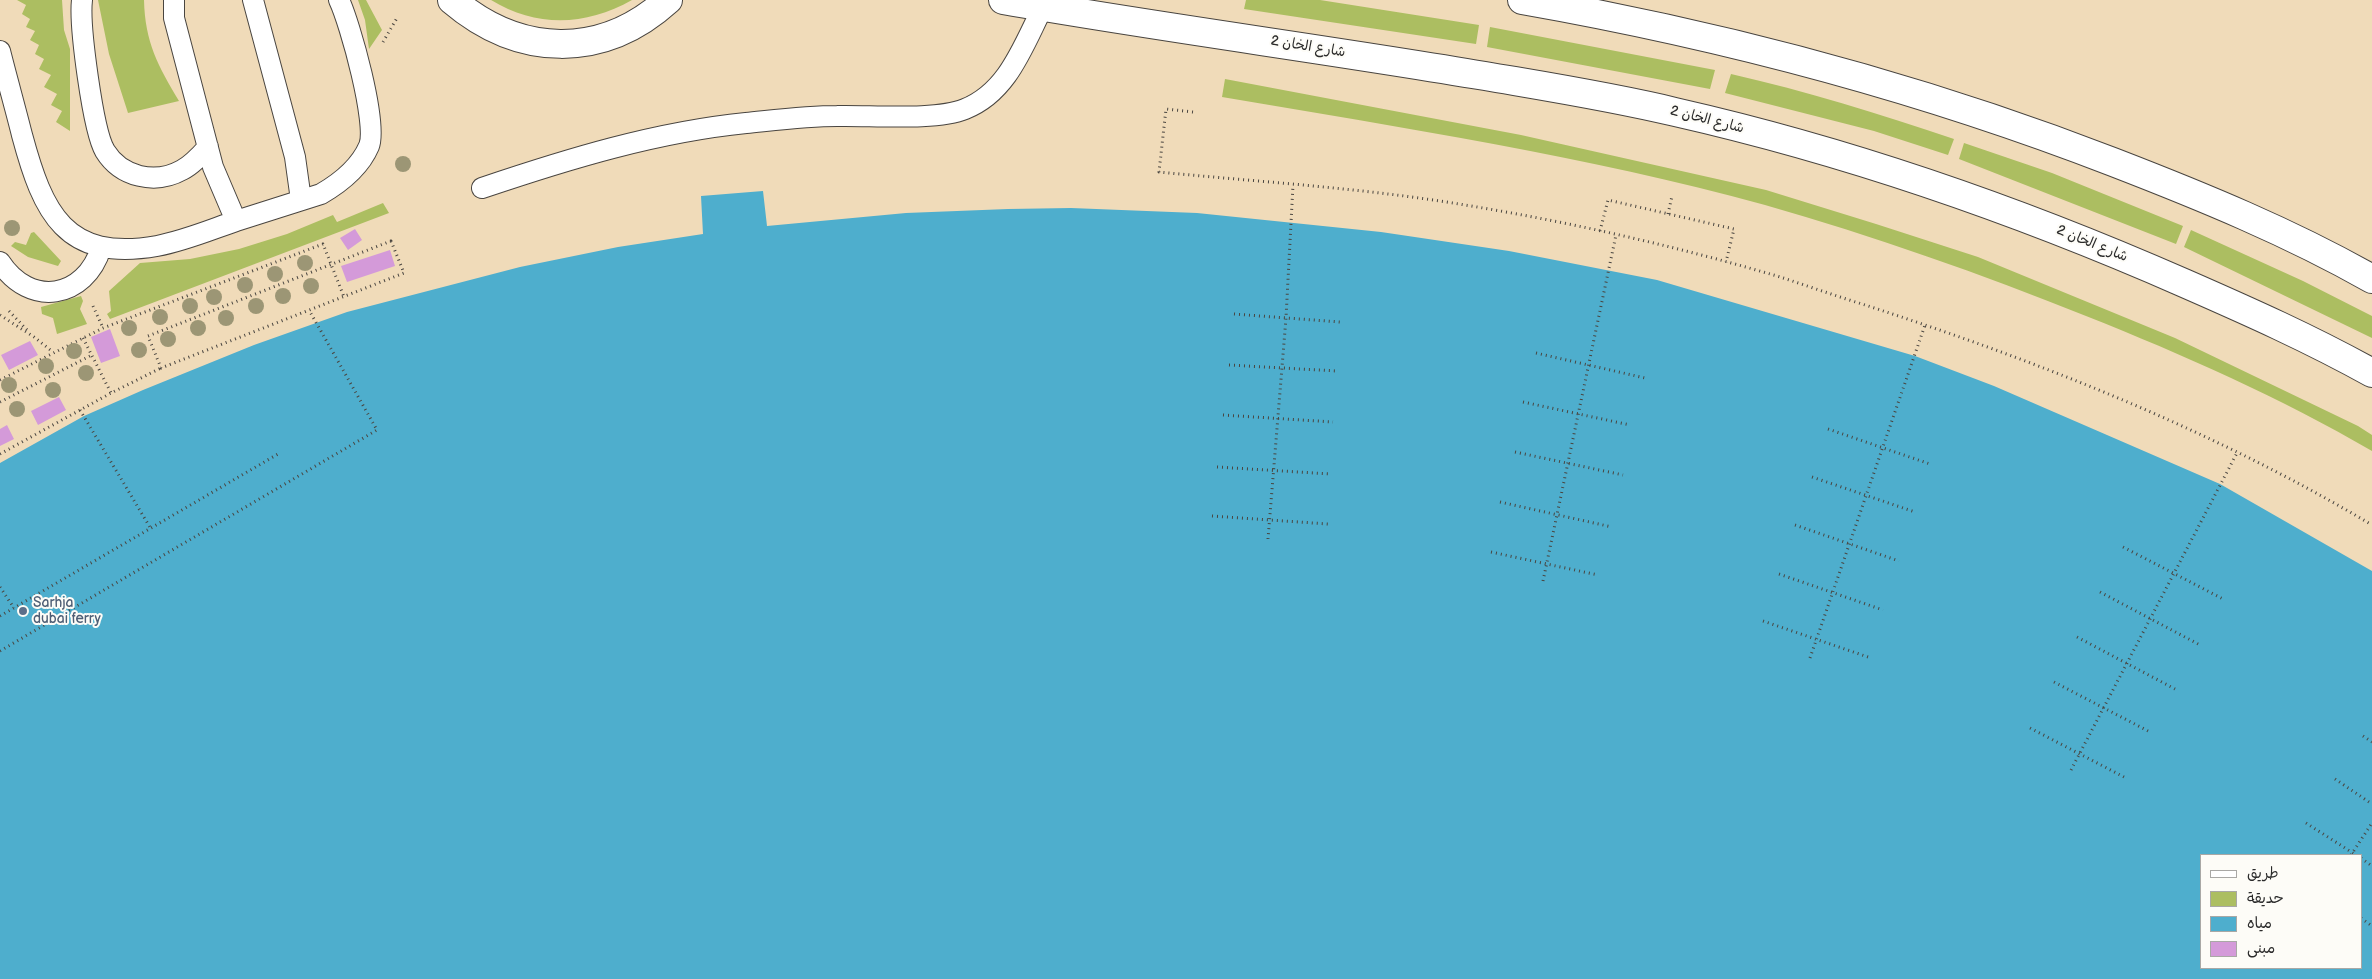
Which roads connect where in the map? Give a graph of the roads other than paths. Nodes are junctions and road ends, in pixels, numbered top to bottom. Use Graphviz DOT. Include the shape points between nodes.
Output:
graph roads {
  1 [pos="82,0"];
  2 [pos="174,0"];
  3 [pos="253,0"];
  4 [pos="339,0"];
  5 [pos="452,0"];
  6 [pos="668,0"];
  7 [pos="1003,0"];
  8 [pos="1522,0"];
  9 [pos="1043,7"];
  10 [pos="0,51"];
  11 [pos="208,148"];
  12 [pos="482,188"];
  13 [pos="301,200"];
  14 [pos="236,221"];
  15 [pos="101,248"];
  16 [pos="0,262"];
  17 [pos="2372,279"];
  18 [pos="2372,373"];
  1 -- 11 [label="lane" via="83,34 96,126 104,150 114,164 146,178 164,177 182,171"];
  2 -- 11 [label="lane" via="174,18"];
  3 -- 13 [label="lane" via="295,157"];
  4 -- 13 [label="lane" via="348,23 369,111 370,144 343,179 320,194"];
  5 -- 6 [label="main road" via="474,18 507,35 549,44 599,39 633,26"];
  7 -- 9 [label="main road, شارع الخان 2"];
  8 -- 17 [label="main road" via="1701,35 1914,92 2032,131 2198,196 2261,223"];
  9 -- 12 [label="lane" via="1010,72 997,88 964,110 944,114 834,116 744,123 655,138 568,159"];
  9 -- 18 [label="main road, شارع الخان 2" via="1580,92 1767,134 1896,172 2040,223 2282,326"];
  10 -- 15 [label="lane" via="41,194 62,226 77,238"];
  11 -- 14 [label="lane"];
  13 -- 14 [label="lane"];
  14 -- 15 [label="lane" via="177,242 134,249"];
  15 -- 16 [label="lane" via="91,270 82,280 60,291 41,292 23,286 13,280"];
}
